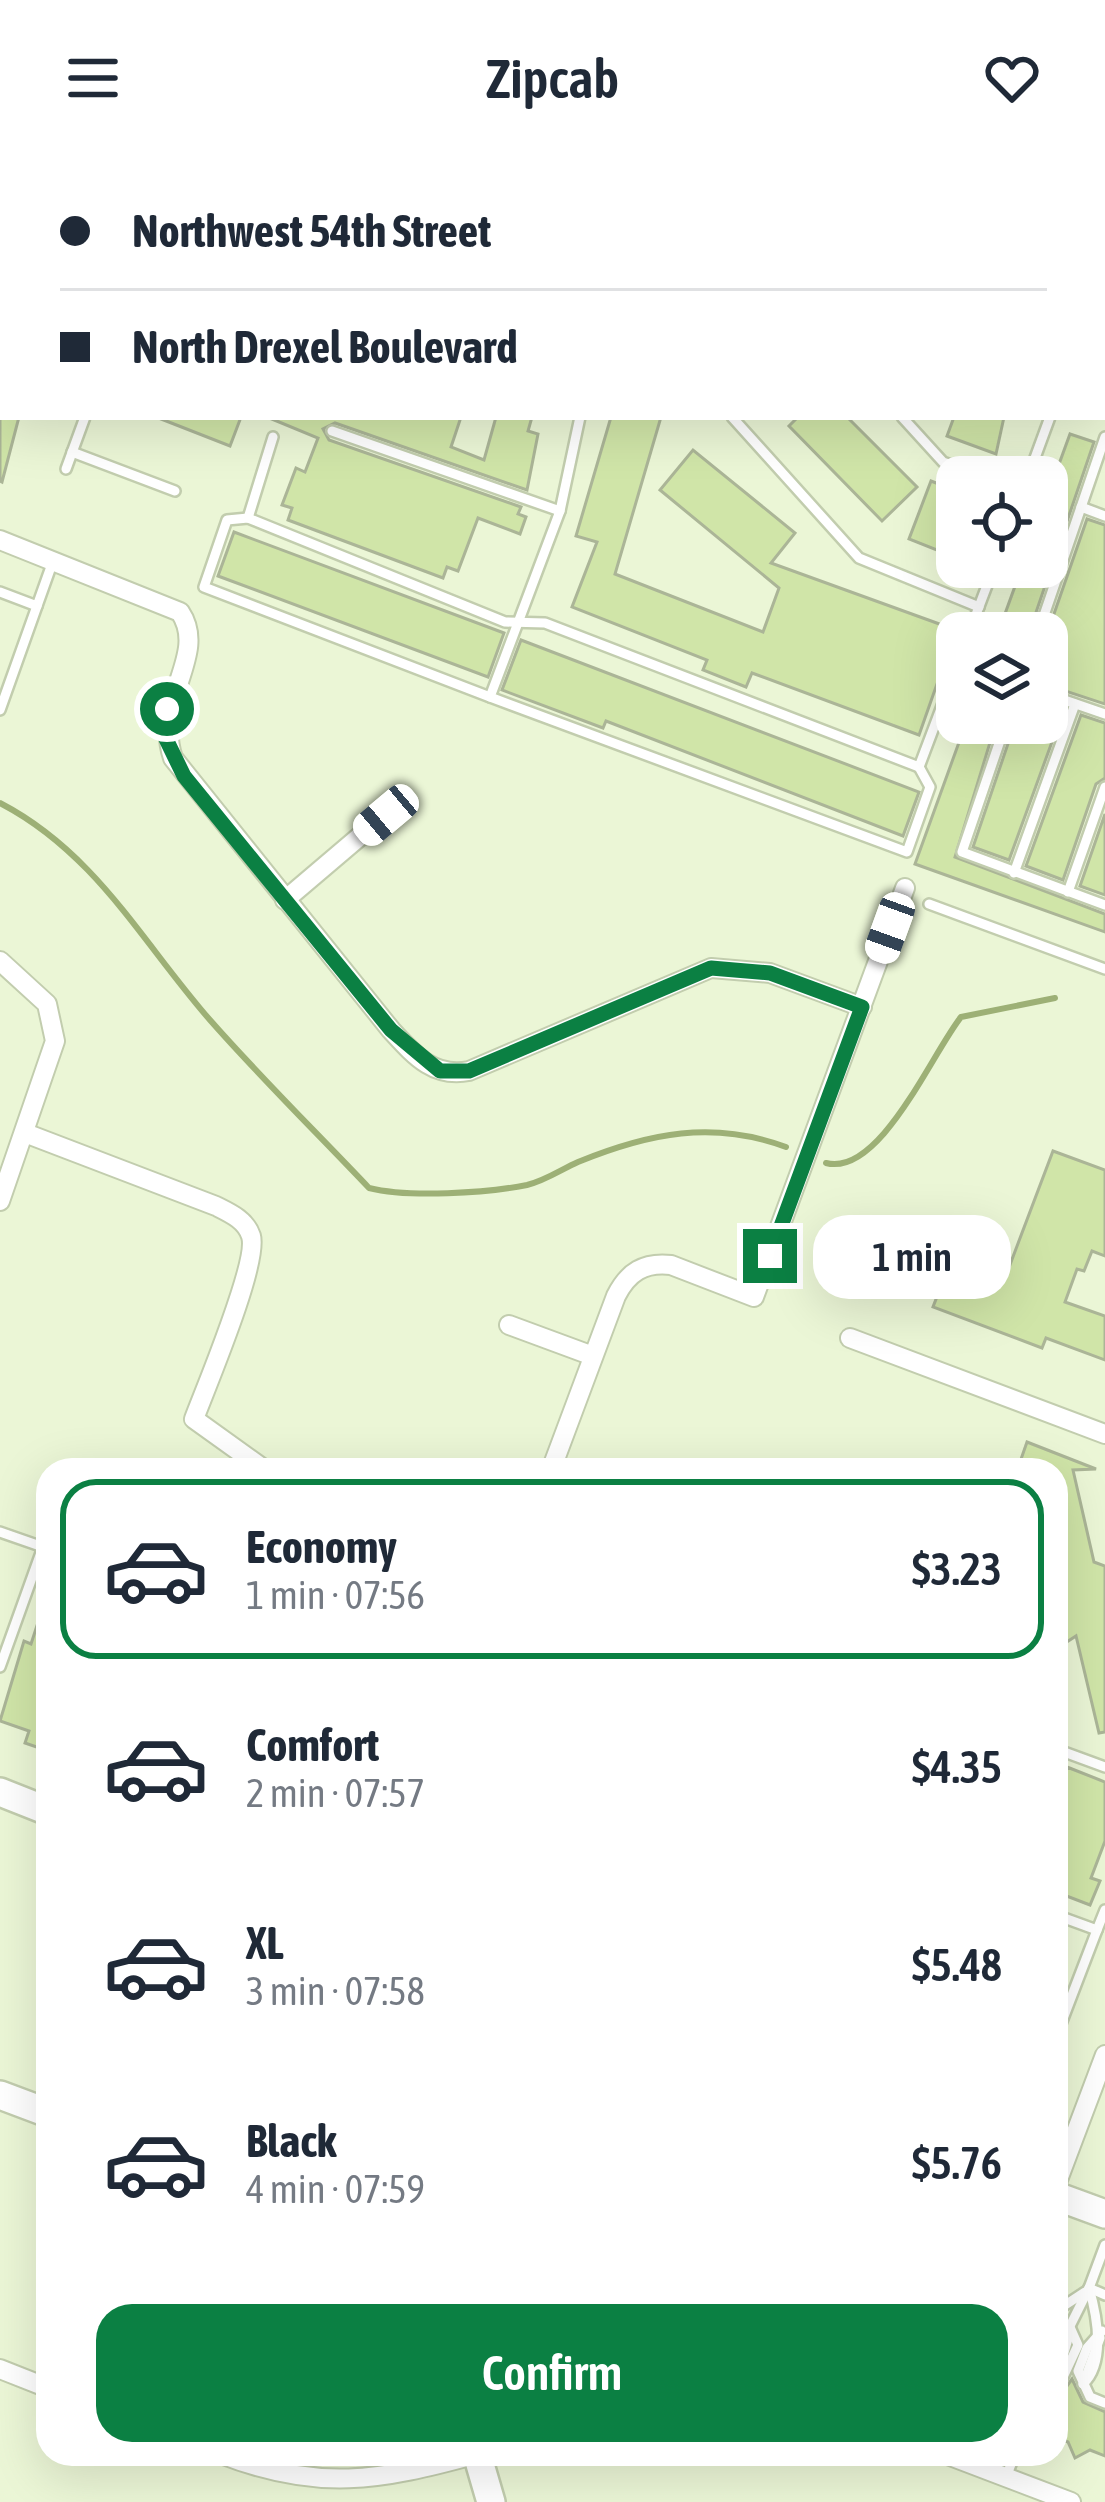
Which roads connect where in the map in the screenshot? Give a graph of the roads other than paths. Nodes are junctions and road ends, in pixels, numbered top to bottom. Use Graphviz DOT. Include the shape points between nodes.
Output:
graph roads {
  1 [pos="84,420"];
  2 [pos="579,420"];
  3 [pos="735,420"];
  4 [pos="905,420"];
  5 [pos="1049,420"];
  6 [pos="332,431"];
  7 [pos="273,437"];
  8 [pos="1105,437"];
  9 [pos="72,452"];
  10 [pos="938,456"];
  11 [pos="1036,456"];
  12 [pos="1101,461"];
  13 [pos="67,469"];
  14 [pos="175,491"];
  15 [pos="1081,507"];
  16 [pos="560,511"];
  17 [pos="1105,516"];
  18 [pos="248,518"];
  19 [pos="0,540"];
  20 [pos="53,561"];
  21 [pos="986,588"];
  22 [pos="0,592"];
  23 [pos="37,606"];
  24 [pos="979,608"];
  25 [pos="978,612"];
  26 [pos="1045,612"];
  27 [pos="518,625"];
  28 [pos="490,697"];
  29 [pos="1068,701"];
  30 [pos="1076,704"];
  31 [pos="0,710"];
  32 [pos="1105,714"];
  33 [pos="936,722"];
  34 [pos="999,744"];
  35 [pos="919,767"];
  36 [pos="1105,787"];
  37 [pos="386,815"];
  38 [pos="1014,873"];
  39 [pos="905,888"];
  40 [pos="1068,892"];
  41 [pos="285,901"];
  42 [pos="929,904"];
  43 [pos="1105,905"];
  44 [pos="0,961"];
  45 [pos="1105,969"];
  46 [pos="862,1007"];
  47 [pos="25,1133"];
  48 [pos="0,1201"];
  49 [pos="509,1325"];
  50 [pos="850,1338"];
  51 [pos="593,1356"];
  52 [pos="1105,1434"];
  53 [pos="248,1458"];
  54 [pos="555,1458"];
  55 [pos="0,1532"];
  56 [pos="36,1545"];
  57 [pos="36,1567"];
  58 [pos="0,1667"];
  59 [pos="1068,1753"];
  60 [pos="1105,1767"];
  61 [pos="0,1792"];
  62 [pos="36,1806"];
  63 [pos="1105,1910"];
  64 [pos="1068,1919"];
  65 [pos="1097,1930"];
  66 [pos="1068,2006"];
  67 [pos="1105,2055"];
  68 [pos="0,2095"];
  69 [pos="36,2108"];
  70 [pos="1068,2153"];
  71 [pos="1068,2200"];
  72 [pos="1105,2214"];
  73 [pos="1105,2245"];
  74 [pos="1089,2288"];
  75 [pos="1105,2294"];
  76 [pos="1068,2303"];
  77 [pos="1070,2327"];
  78 [pos="1068,2330"];
  79 [pos="1102,2331"];
  80 [pos="1068,2335"];
  81 [pos="1068,2366"];
  82 [pos="0,2369"];
  83 [pos="36,2383"];
  84 [pos="1083,2384"];
  85 [pos="1105,2404"];
  86 [pos="255,2466"];
  87 [pos="430,2466"];
  88 [pos="480,2466"];
  89 [pos="976,2466"];
  90 [pos="1010,2466"];
  91 [pos="1006,2478"];
  92 [pos="491,2502"];
  93 [pos="1071,2502"];
  1 -- 9 [label="lane"];
  2 -- 16 [label="lane"];
  3 -- 24 [label="lane" via="859,558"];
  4 -- 10 [label="lane"];
  5 -- 11 [label="lane"];
  6 -- 16 [label="lane"];
  7 -- 18 [label="lane"];
  8 -- 12 [label="lane"];
  9 -- 13 [label="lane"];
  9 -- 14 [label="lane"];
  12 -- 15 [label="lane"];
  15 -- 17 [label="lane"];
  15 -- 26 [label="lane"];
  16 -- 27 [label="lane"];
  18 -- 27 [label="lane"];
  18 -- 28 [label="lane" via="226,520 204,587"];
  19 -- 20 [label="street"];
  20 -- 23 [label="lane"];
  20 -- 41 [label="street" via="180,612 191,638 165,724 173,758"];
  21 -- 24 [label="lane"];
  22 -- 23 [label="lane"];
  23 -- 31 [label="lane"];
  24 -- 25 [label="lane"];
  27 -- 28 [label="lane"];
  27 -- 35 [label="lane" via="545,623"];
  28 -- 35 [label="lane" via="907,852 930,787"];
  29 -- 30 [label="lane"];
  30 -- 32 [label="lane"];
  30 -- 38 [label="lane"];
  33 -- 35 [label="lane"];
  34 -- 38 [label="lane" via="962,852"];
  36 -- 40 [label="lane"];
  37 -- 41 [label="street"];
  38 -- 40 [label="lane"];
  39 -- 46 [label="street"];
  40 -- 43 [label="lane"];
  41 -- 46 [label="street" via="391,1030 440,1071 469,1071 711,968 770,973"];
  42 -- 45 [label="lane"];
  44 -- 47 [label="street" via="55,1021"];
  46 -- 51 [label="street" via="754,1297 671,1265 643,1266 622,1284"];
  47 -- 48 [label="street"];
  47 -- 53 [label="street" via="244,1224 250,1263 194,1419"];
  49 -- 51 [label="street"];
  50 -- 52 [label="street"];
  51 -- 54 [label="street"];
  55 -- 56 [label="lane"];
  57 -- 58 [label="lane"];
  59 -- 60 [label="lane"];
  61 -- 62 [label="main road"];
  63 -- 65 [label="lane"];
  64 -- 65 [label="lane"];
  65 -- 66 [label="lane"];
  67 -- 70 [label="street"];
  68 -- 69 [label="main road"];
  71 -- 72 [label="main road"];
  73 -- 74 [label="lane"];
  74 -- 75 [label="lane"];
  74 -- 76 [label="lane"];
  74 -- 77 [label="lane"];
  74 -- 79 [label="lane"];
  77 -- 78 [label="lane"];
  77 -- 80 [label="lane"];
  77 -- 81 [label="lane" via="1078,2344"];
  79 -- 84 [label="lane" via="1078,2371"];
  79 -- 84 [label="lane" via="1104,2355"];
  82 -- 83 [label="street"];
  84 -- 85 [label="lane"];
  86 -- 87 [label="street" via="332,2482"];
  88 -- 92 [label="main road"];
  89 -- 91 [label="street"];
  90 -- 91 [label="lane"];
  91 -- 93 [label="street"];
}
